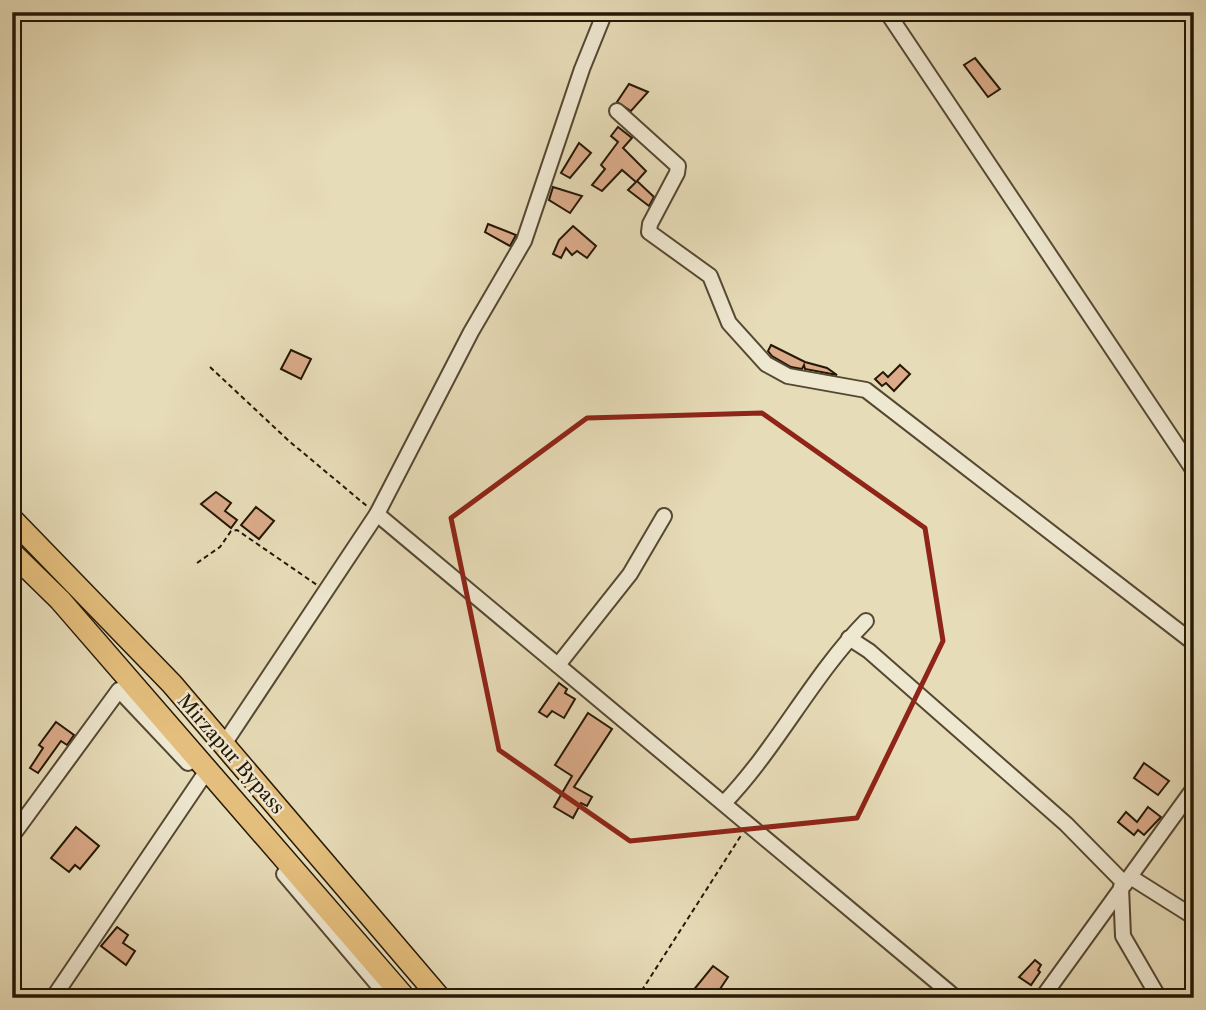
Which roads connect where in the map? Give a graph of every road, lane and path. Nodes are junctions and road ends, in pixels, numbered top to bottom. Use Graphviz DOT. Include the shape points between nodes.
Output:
graph roads {
  1 [pos="605,12"];
  2 [pos="887,12"];
  3 [pos="617,111"];
  4 [pos="210,367"];
  5 [pos="1194,471"];
  6 [pos="377,514"];
  7 [pos="664,516"];
  8 [pos="12,519"];
  9 [pos="12,553"];
  10 [pos="197,563"];
  11 [pos="326,592"];
  12 [pos="866,621"];
  13 [pos="849,638"];
  14 [pos="1194,643"];
  15 [pos="558,665"];
  16 [pos="223,744"];
  17 [pos="202,778"];
  18 [pos="1194,788"];
  19 [pos="724,803"];
  20 [pos="748,824"];
  21 [pos="12,836"];
  22 [pos="1126,883"];
  23 [pos="1194,917"];
  24 [pos="53,998"];
  25 [pos="389,998"];
  26 [pos="405,998"];
  27 [pos="440,998"];
  28 [pos="638,998"];
  29 [pos="956,998"];
  30 [pos="1042,998"];
  31 [pos="1159,998"];
  1 -- 6 [label="street" via="524,241 471,332"];
  2 -- 5 [label="street"];
  3 -- 14 [label="street" via="678,166 649,232 710,276 729,323 766,364 788,376 859,387 873,395"];
  4 -- 6 [label="path"];
  6 -- 11 [label="street"];
  6 -- 15 [label="street"];
  7 -- 15 [label="street" via="630,574"];
  8 -- 16 [label="highway, Mirzapur Bypass" via="172,684"];
  9 -- 26 [label="highway" via="61,600"];
  10 -- 11 [label="path" via="237,530"];
  11 -- 16 [label="street"];
  12 -- 13 [label="street"];
  13 -- 19 [label="street"];
  13 -- 22 [label="street" via="1066,824"];
  15 -- 19 [label="street"];
  16 -- 27 [label="highway, Mirzapur Bypass"];
  17 -- 21 [label="street" via="119,690"];
  17 -- 24 [label="street"];
  17 -- 25 [label="street"];
  18 -- 22 [label="street"];
  19 -- 20 [label="street"];
  20 -- 28 [label="path"];
  20 -- 29 [label="street"];
  22 -- 23 [label="street"];
  22 -- 30 [label="street"];
  22 -- 31 [label="street" via="1122,936"];
}
